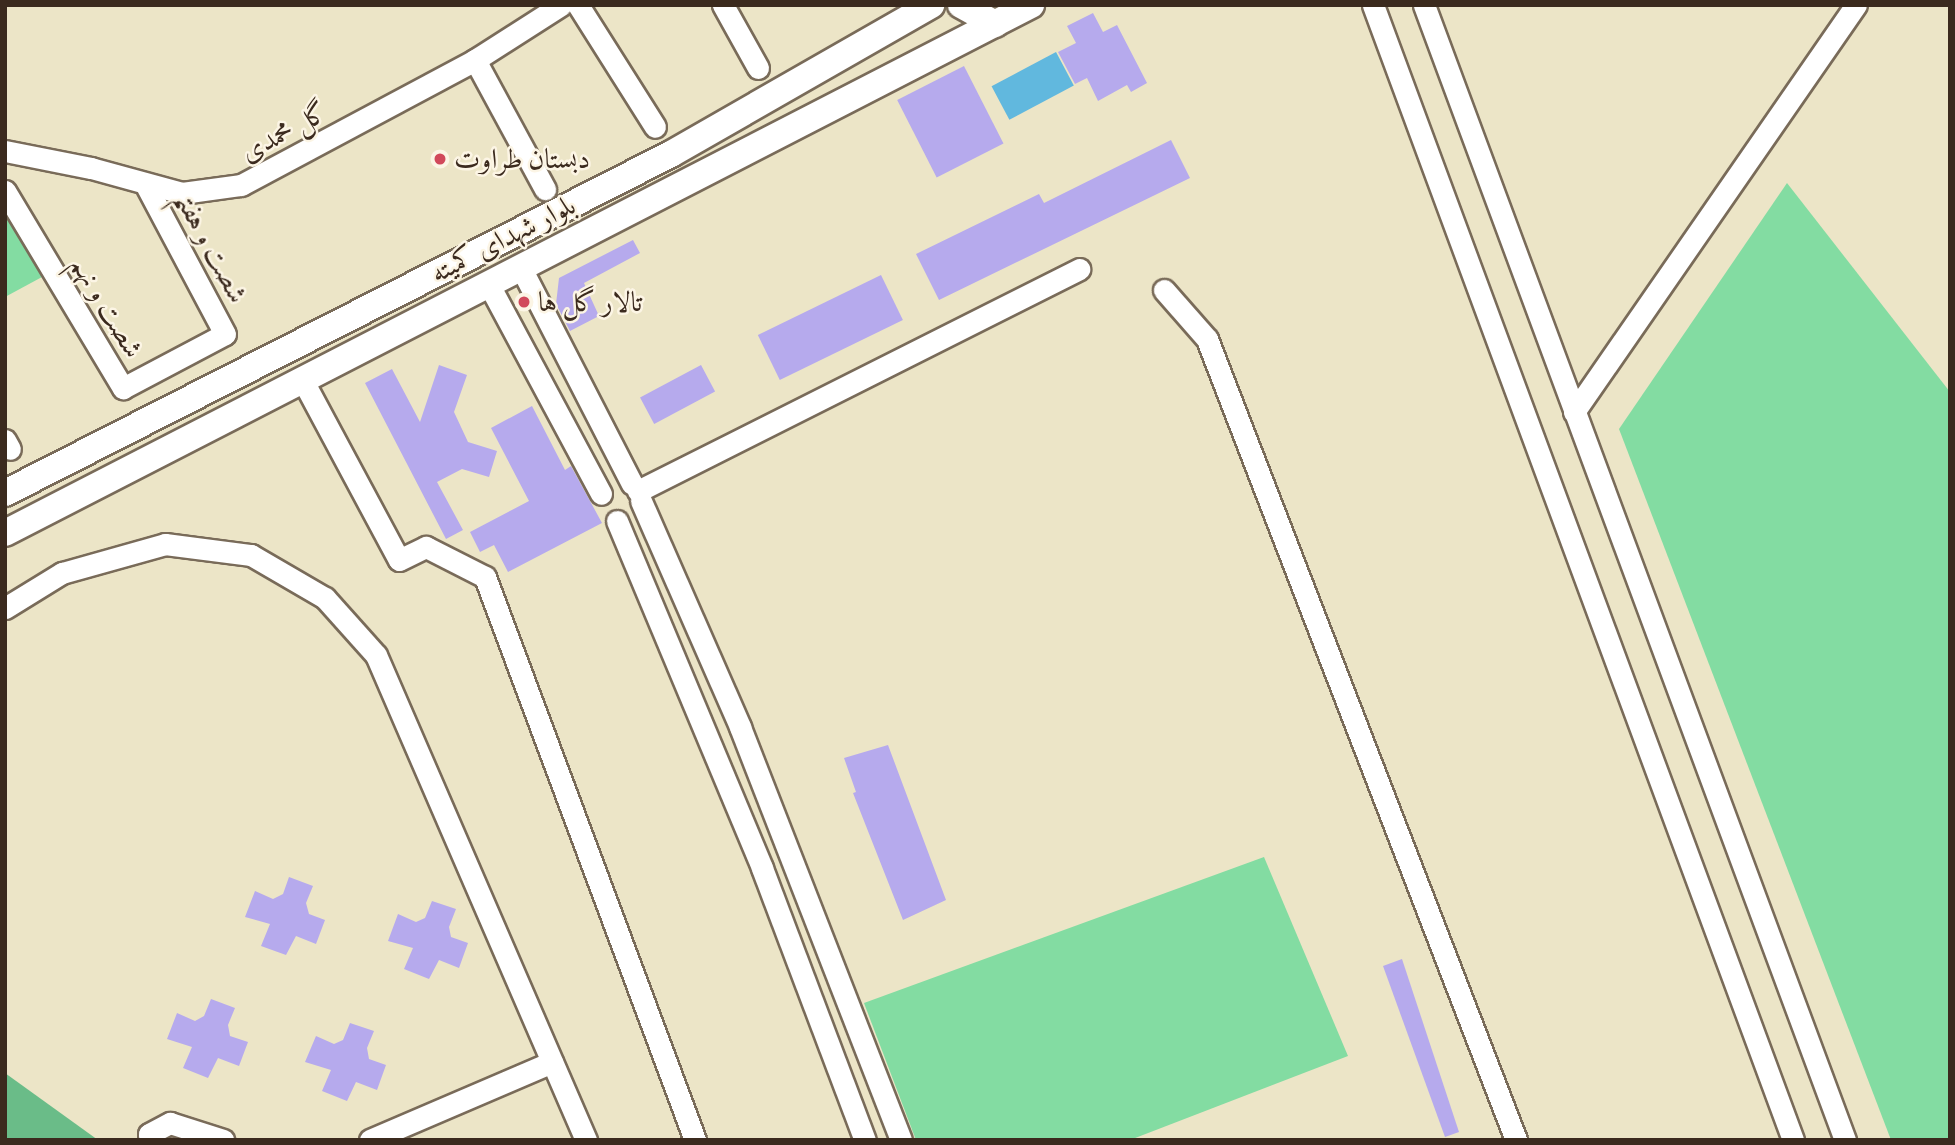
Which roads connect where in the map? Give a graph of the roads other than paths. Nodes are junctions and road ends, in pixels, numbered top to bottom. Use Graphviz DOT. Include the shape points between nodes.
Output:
graph roads {
  1 [pos="561,5"];
  2 [pos="578,5"];
  3 [pos="723,5"];
  4 [pos="905,5"];
  5 [pos="931,5"];
  6 [pos="961,5"];
  7 [pos="1031,5"];
  8 [pos="1373,5"];
  9 [pos="1424,5"];
  10 [pos="1856,5"];
  11 [pos="995,15"];
  12 [pos="876,36"];
  13 [pos="475,60"];
  14 [pos="758,68"];
  15 [pos="655,127"];
  16 [pos="5,151"];
  17 [pos="147,187"];
  18 [pos="545,189"];
  19 [pos="5,191"];
  20 [pos="520,266"];
  21 [pos="1079,268"];
  22 [pos="488,283"];
  23 [pos="1164,290"];
  24 [pos="225,334"];
  25 [pos="302,379"];
  26 [pos="1574,411"];
  27 [pos="637,492"];
  28 [pos="5,493"];
  29 [pos="601,494"];
  30 [pos="617,521"];
  31 [pos="5,533"];
  32 [pos="5,608"];
  33 [pos="797,871"];
  34 [pos="767,881"];
  35 [pos="552,1062"];
  36 [pos="150,1140"];
  37 [pos="223,1140"];
  38 [pos="370,1140"];
  39 [pos="586,1140"];
  40 [pos="695,1140"];
  41 [pos="864,1140"];
  42 [pos="901,1140"];
  43 [pos="1516,1140"];
  44 [pos="1793,1140"];
  45 [pos="1845,1140"];
  1 -- 13 [label="street, گل محمدی"];
  2 -- 15 [label="street"];
  3 -- 14 [label="street"];
  4 -- 12 [label="main road"];
  5 -- 12 [label="main road, بلوار شهدای کمیته"];
  6 -- 11 [label="main road"];
  7 -- 11 [label="main road, بلوار شهدای کمیته"];
  8 -- 44 [label="street"];
  9 -- 26 [label="street"];
  10 -- 26 [label="street"];
  11 -- 20 [label="main road, بلوار شهدای کمیته"];
  12 -- 28 [label="main road, بلوار شهدای کمیته" via="671,153"];
  13 -- 17 [label="street, گل محمدی" via="241,185 182,193"];
  13 -- 18 [label="street"];
  16 -- 17 [label="street, گل محمدی" via="91,168"];
  17 -- 24 [label="street, شصت و هفتم"];
  19 -- 24 [label="street, شصت و نهم" via="123,388"];
  20 -- 22 [label="main road, بلوار شهدای کمیته"];
  20 -- 27 [label="street"];
  21 -- 27 [label="street"];
  22 -- 25 [label="main road, بلوار شهدای کمیته"];
  22 -- 29 [label="street"];
  23 -- 43 [label="street" via="1207,339"];
  25 -- 31 [label="main road, بلوار شهدای کمیته"];
  25 -- 40 [label="street" via="400,560 426,547 485,577"];
  26 -- 45 [label="street"];
  27 -- 29 [label="street" via="614,481"];
  27 -- 30 [label="street" via="631,519"];
  27 -- 33 [label="street"];
  29 -- 30 [label="street" via="605,514"];
  30 -- 34 [label="street"];
  32 -- 35 [label="street" via="62,572 165,544 251,555 324,597 376,656"];
  33 -- 34 [label="street"];
  33 -- 42 [label="street"];
  34 -- 41 [label="street"];
  35 -- 38 [label="street"];
  35 -- 39 [label="street"];
  36 -- 37 [label="street" via="149,1135 170,1123"];
}
